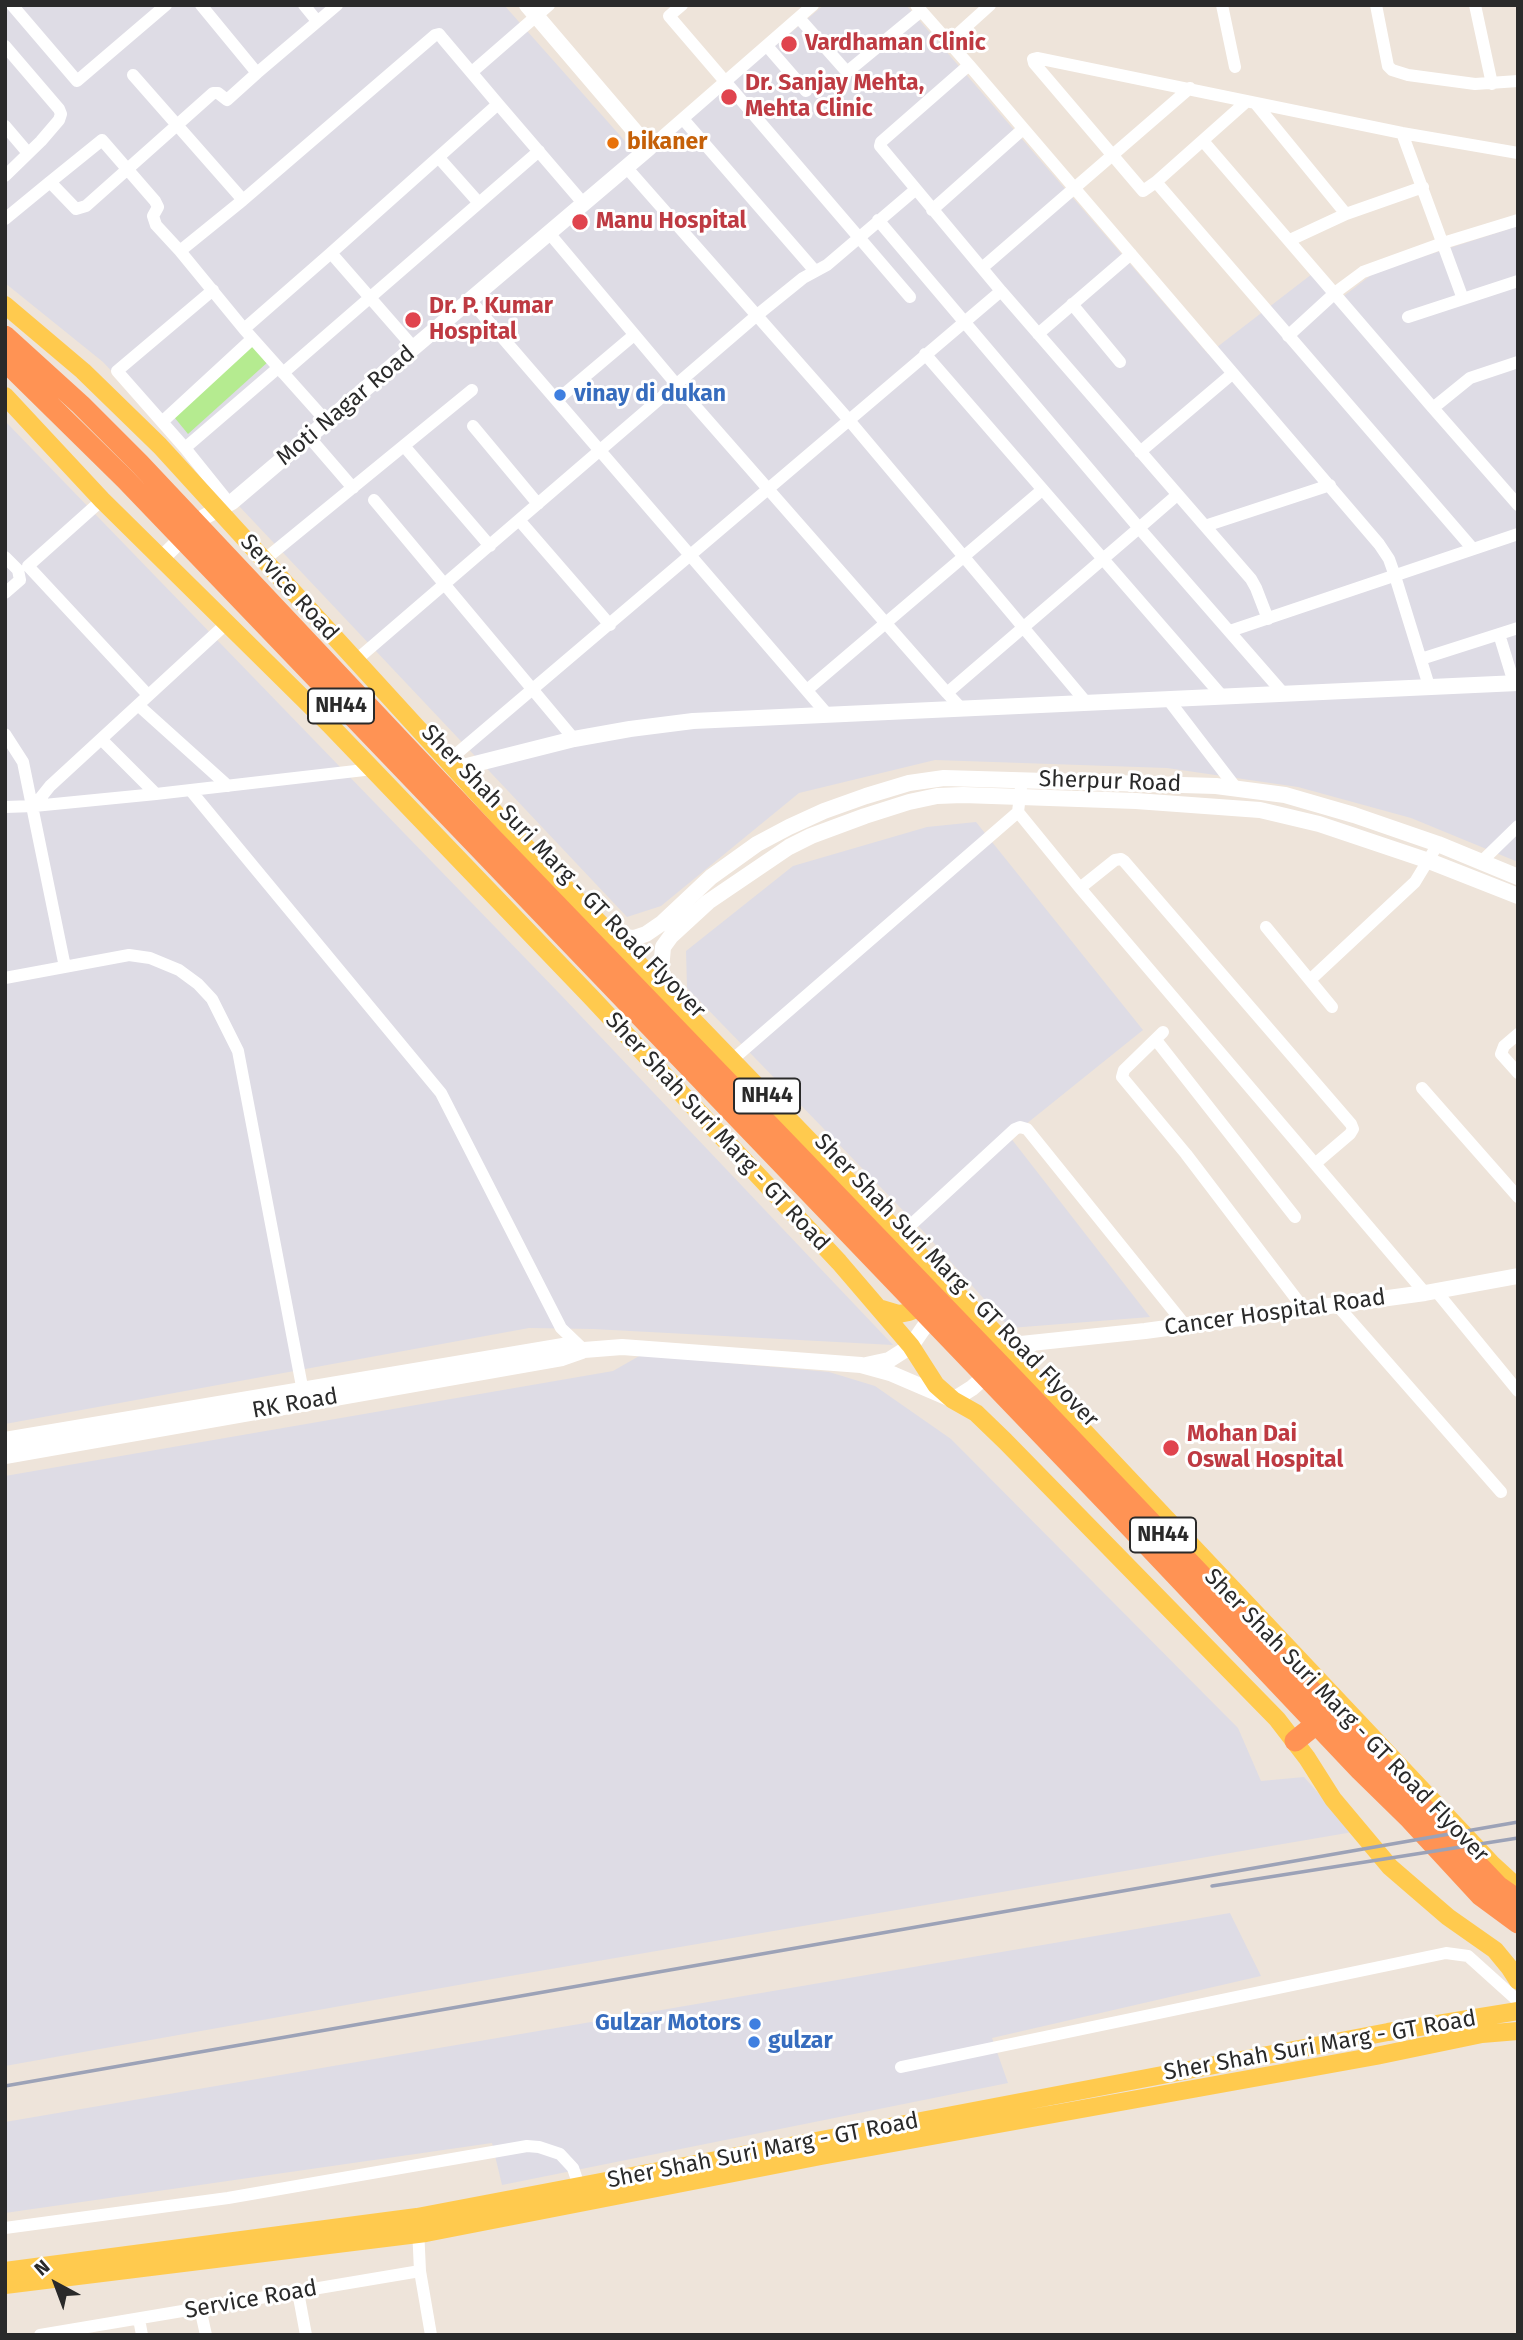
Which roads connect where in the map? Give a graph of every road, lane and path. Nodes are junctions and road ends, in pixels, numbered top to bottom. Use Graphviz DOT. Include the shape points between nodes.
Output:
graph roads {
  1 [pos="12,5"];
  2 [pos="166,5"];
  3 [pos="201,5"];
  4 [pos="304,5"];
  5 [pos="337,5"];
  6 [pos="660,5"];
  7 [pos="682,5"];
  8 [pos="813,5"];
  9 [pos="990,5"];
  10 [pos="1222,5"];
  11 [pos="1376,5"];
  12 [pos="1475,5"];
  13 [pos="919,8"];
  14 [pos="538,9"];
  15 [pos="669,16"];
  16 [pos="799,18"];
  17 [pos="317,21"];
  18 [pos="949,42"];
  19 [pos="5,46"];
  20 [pos="767,46"];
  21 [pos="969,65"];
  22 [pos="1235,67"];
  23 [pos="472,72"];
  24 [pos="257,73"];
  25 [pos="134,75"];
  26 [pos="1518,80"];
  27 [pos="726,82"];
  28 [pos="1492,83"];
  29 [pos="1190,89"];
  30 [pos="806,92"];
  31 [pos="1251,103"];
  32 [pos="499,104"];
  33 [pos="683,119"];
  34 [pos="177,125"];
  35 [pos="5,127"];
  36 [pos="1023,129"];
  37 [pos="1402,133"];
  38 [pos="1203,141"];
  39 [pos="649,148"];
  40 [pos="539,151"];
  41 [pos="28,153"];
  42 [pos="1518,153"];
  43 [pos="1112,156"];
  44 [pos="439,158"];
  45 [pos="626,167"];
  46 [pos="128,169"];
  47 [pos="5,176"];
  48 [pos="50,182"];
  49 [pos="1156,182"];
  50 [pos="1423,187"];
  51 [pos="1075,189"];
  52 [pos="915,190"];
  53 [pos="243,200"];
  54 [pos="478,203"];
  55 [pos="583,203"];
  56 [pos="932,210"];
  57 [pos="1346,214"];
  58 [pos="5,219"];
  59 [pos="878,220"];
  60 [pos="1518,220"];
  61 [pos="549,233"];
  62 [pos="858,237"];
  63 [pos="1290,240"];
  64 [pos="1443,243"];
  65 [pos="180,251"];
  66 [pos="331,253"];
  67 [pos="1131,254"];
  68 [pos="982,268"];
  69 [pos="816,271"];
  70 [pos="1518,281"];
  71 [pos="213,290"];
  72 [pos="1001,291"];
  73 [pos="1336,292"];
  74 [pos="370,297"];
  75 [pos="910,298"];
  76 [pos="1464,299"];
  77 [pos="470,300"];
  78 [pos="1072,304"];
  79 [pos="5,305"];
  80 [pos="756,316"];
  81 [pos="1408,317"];
  82 [pos="964,321"];
  83 [pos="248,334"];
  84 [pos="1038,334"];
  85 [pos="634,335"];
  86 [pos="5,336"];
  87 [pos="1289,336"];
  88 [pos="414,348"];
  89 [pos="925,354"];
  90 [pos="5,361"];
  91 [pos="1121,362"];
  92 [pos="1518,362"];
  93 [pos="280,371"];
  94 [pos="1233,374"];
  95 [pos="676,384"];
  96 [pos="472,390"];
  97 [pos="5,396"];
  98 [pos="557,400"];
  99 [pos="1433,408"];
  100 [pos="848,419"];
  101 [pos="162,422"];
  102 [pos="327,422"];
  103 [pos="472,426"];
  104 [pos="309,437"];
  105 [pos="404,446"];
  106 [pos="185,448"];
  107 [pos="599,451"];
  108 [pos="1140,452"];
  109 [pos="1331,485"];
  110 [pos="353,488"];
  111 [pos="767,489"];
  112 [pos="1042,490"];
  113 [pos="1178,495"];
  114 [pos="102,500"];
  115 [pos="373,500"];
  116 [pos="538,504"];
  117 [pos="1518,505"];
  118 [pos="224,506"];
  119 [pos="179,520"];
  120 [pos="519,520"];
  121 [pos="1205,526"];
  122 [pos="1139,528"];
  123 [pos="1518,534"];
  124 [pos="490,546"];
  125 [pos="1473,550"];
  126 [pos="689,555"];
  127 [pos="963,556"];
  128 [pos="5,557"];
  129 [pos="161,559"];
  130 [pos="264,560"];
  131 [pos="1103,561"];
  132 [pos="1395,576"];
  133 [pos="445,585"];
  134 [pos="5,593"];
  135 [pos="1268,619"];
  136 [pos="226,624"];
  137 [pos="886,624"];
  138 [pos="610,625"];
  139 [pos="1024,628"];
  140 [pos="1518,628"];
  141 [pos="1230,631"];
  142 [pos="1499,634"];
  143 [pos="1421,659"];
  144 [pos="355,661"];
  145 [pos="1516,683"];
  146 [pos="1429,686"];
  147 [pos="533,689"];
  148 [pos="807,690"];
  149 [pos="947,692"];
  150 [pos="1283,693"];
  151 [pos="148,695"];
  152 [pos="1222,696"];
  153 [pos="1167,698"];
  154 [pos="1086,702"];
  155 [pos="138,705"];
  156 [pos="960,707"];
  157 [pos="827,714"];
  158 [pos="5,734"];
  159 [pos="101,739"];
  160 [pos="574,740"];
  161 [pos="451,765"];
  162 [pos="373,769"];
  163 [pos="1022,779"];
  164 [pos="228,786"];
  165 [pos="1216,786"];
  166 [pos="1236,788"];
  167 [pos="191,791"];
  168 [pos="156,794"];
  169 [pos="1020,804"];
  170 [pos="1214,805"];
  171 [pos="34,806"];
  172 [pos="5,807"];
  173 [pos="1518,826"];
  174 [pos="1438,844"];
  175 [pos="1429,861"];
  176 [pos="1489,864"];
  177 [pos="711,877"];
  178 [pos="1518,877"];
  179 [pos="1490,885"];
  180 [pos="1080,888"];
  181 [pos="725,891"];
  182 [pos="1518,896"];
  183 [pos="1266,927"];
  184 [pos="606,928"];
  185 [pos="65,967"];
  186 [pos="5,978"];
  187 [pos="1310,980"];
  188 [pos="673,997"];
  189 [pos="1332,1007"];
  190 [pos="1518,1034"];
  191 [pos="732,1060"];
  192 [pos="1518,1073"];
  193 [pos="1422,1088"];
  194 [pos="1315,1163"];
  195 [pos="1518,1197"];
  196 [pos="1295,1217"];
  197 [pos="900,1235"];
  198 [pos="1518,1276"];
  199 [pos="920,1282"];
  200 [pos="1431,1292"];
  201 [pos="1336,1304"];
  202 [pos="879,1308"];
  203 [pos="972,1309"];
  204 [pos="1304,1309"];
  205 [pos="1185,1325"];
  206 [pos="997,1335"];
  207 [pos="1032,1344"];
  208 [pos="911,1346"];
  209 [pos="584,1350"];
  210 [pos="1012,1353"];
  211 [pos="861,1365"];
  212 [pos="1009,1388"];
  213 [pos="1518,1391"];
  214 [pos="304,1396"];
  215 [pos="953,1400"];
  216 [pos="5,1440"];
  217 [pos="5,1455"];
  218 [pos="1501,1492"];
  219 [pos="1327,1698"];
  220 [pos="1316,1724"];
  221 [pos="1301,1749"];
  222 [pos="1418,1814"];
  223 [pos="1518,1888"];
  224 [pos="1518,1900"];
  225 [pos="1518,1923"];
  226 [pos="1518,1982"];
  227 [pos="1518,2001"];
  228 [pos="1518,2011"];
  229 [pos="1518,2031"];
  230 [pos="901,2067"];
  231 [pos="579,2186"];
  232 [pos="5,2228"];
  233 [pos="418,2234"];
  234 [pos="420,2271"];
  235 [pos="7,2272"];
  236 [pos="298,2291"];
  237 [pos="200,2308"];
  238 [pos="139,2319"];
  239 [pos="107,2329"];
  240 [pos="45,2334"];
  241 [pos="142,2335"];
  242 [pos="206,2335"];
  243 [pos="306,2335"];
  244 [pos="431,2335"];
  1 -- 2 [label="street" via="77,80"];
  3 -- 24 [label="street"];
  4 -- 17 [label="street"];
  5 -- 17 [label="street"];
  6 -- 15 [label="street"];
  7 -- 15 [label="street"];
  8 -- 16 [label="street"];
  9 -- 18 [label="street"];
  10 -- 22 [label="street"];
  11 -- 28 [label="street" via="1392,70 1448,81"];
  12 -- 28 [label="street"];
  13 -- 16 [label="street" via="847,72"];
  13 -- 18 [label="street"];
  14 -- 23 [label="street"];
  14 -- 39 [label="street"];
  15 -- 27 [label="street"];
  16 -- 20 [label="street"];
  17 -- 24 [label="street"];
  18 -- 21 [label="street"];
  19 -- 41 [label="street" via="61,112"];
  20 -- 27 [label="street"];
  20 -- 30 [label="street"];
  21 -- 36 [label="street"];
  21 -- 52 [label="street" via="881,142 881,150"];
  23 -- 32 [label="street"];
  23 -- 53 [label="street" via="439,34 435,35"];
  24 -- 34 [label="street" via="227,100 213,93"];
  25 -- 34 [label="street"];
  26 -- 28 [label="street"];
  27 -- 33 [label="street"];
  27 -- 62 [label="street"];
  29 -- 31 [label="street"];
  29 -- 43 [label="street"];
  29 -- 43 [label="street" via="1034,58"];
  31 -- 37 [label="street"];
  31 -- 38 [label="street"];
  31 -- 57 [label="street"];
  32 -- 40 [label="street"];
  32 -- 44 [label="street"];
  33 -- 39 [label="street"];
  33 -- 69 [label="street"];
  34 -- 46 [label="street"];
  34 -- 53 [label="street"];
  35 -- 41 [label="street"];
  36 -- 51 [label="street"];
  36 -- 56 [label="street"];
  37 -- 42 [label="street"];
  37 -- 50 [label="street"];
  38 -- 49 [label="street"];
  38 -- 63 [label="street"];
  39 -- 45 [label="street, Moti Nagar Road"];
  40 -- 54 [label="street"];
  40 -- 55 [label="street"];
  41 -- 47 [label="street"];
  43 -- 49 [label="street" via="1140,190"];
  43 -- 51 [label="street"];
  44 -- 54 [label="street"];
  44 -- 66 [label="street"];
  45 -- 55 [label="street, Moti Nagar Road"];
  45 -- 80 [label="street"];
  46 -- 48 [label="street" via="79,209"];
  46 -- 48 [label="street" via="102,140"];
  46 -- 65 [label="street" via="157,203 154,220"];
  48 -- 58 [label="street"];
  49 -- 87 [label="street"];
  50 -- 57 [label="street"];
  50 -- 64 [label="street"];
  51 -- 67 [label="street"];
  51 -- 68 [label="street"];
  52 -- 56 [label="street"];
  52 -- 59 [label="street"];
  53 -- 65 [label="street"];
  54 -- 74 [label="street"];
  55 -- 61 [label="street, Moti Nagar Road"];
  56 -- 68 [label="street"];
  57 -- 63 [label="street"];
  59 -- 62 [label="street"];
  59 -- 82 [label="street"];
  60 -- 64 [label="street"];
  61 -- 77 [label="street, Moti Nagar Road"];
  61 -- 85 [label="street"];
  62 -- 69 [label="street"];
  62 -- 75 [label="street"];
  63 -- 73 [label="street"];
  64 -- 73 [label="street" via="1363,272"];
  64 -- 76 [label="street"];
  65 -- 71 [label="street"];
  66 -- 74 [label="street"];
  66 -- 83 [label="street"];
  67 -- 78 [label="street"];
  67 -- 94 [label="street"];
  68 -- 72 [label="street"];
  69 -- 80 [label="street"];
  70 -- 76 [label="street"];
  71 -- 83 [label="street"];
  71 -- 101 [label="street" via="117,371"];
  72 -- 82 [label="street"];
  72 -- 84 [label="street"];
  73 -- 87 [label="street"];
  73 -- 99 [label="street"];
  74 -- 88 [label="street"];
  74 -- 93 [label="street"];
  76 -- 81 [label="street"];
  77 -- 88 [label="street, Moti Nagar Road"];
  77 -- 98 [label="street"];
  78 -- 84 [label="street"];
  78 -- 91 [label="street"];
  79 -- 118 [label="main road, Service Road" via="127,412"];
  80 -- 95 [label="street"];
  80 -- 100 [label="street"];
  82 -- 89 [label="street"];
  82 -- 122 [label="street"];
  83 -- 93 [label="street"];
  83 -- 101 [label="street"];
  84 -- 108 [label="street"];
  85 -- 95 [label="street"];
  85 -- 98 [label="street"];
  86 -- 119 [label="highway, Sher Shah Suri Marg - GT Road Flyover / NH44" via="81,405"];
  87 -- 125 [label="street"];
  88 -- 102 [label="street, Moti Nagar Road"];
  89 -- 100 [label="street"];
  89 -- 112 [label="street"];
  90 -- 119 [label="highway, Sher Shah Suri Marg - GT Road Flyover / NH44"];
  92 -- 99 [label="street" via="1470,378"];
  93 -- 102 [label="street"];
  93 -- 106 [label="street"];
  94 -- 108 [label="street"];
  94 -- 109 [label="street"];
  95 -- 107 [label="street"];
  95 -- 111 [label="street"];
  96 -- 105 [label="street"];
  97 -- 114 [label="main road"];
  98 -- 107 [label="street"];
  99 -- 117 [label="street"];
  100 -- 111 [label="street"];
  100 -- 127 [label="street"];
  101 -- 106 [label="street"];
  102 -- 104 [label="street, Moti Nagar Road"];
  103 -- 116 [label="street"];
  104 -- 110 [label="street"];
  104 -- 118 [label="street, Moti Nagar Road"];
  105 -- 110 [label="street"];
  105 -- 124 [label="street"];
  106 -- 118 [label="street"];
  107 -- 116 [label="street"];
  107 -- 126 [label="street"];
  108 -- 113 [label="street"];
  109 -- 121 [label="street"];
  109 -- 132 [label="street" via="1379,544"];
  110 -- 130 [label="street"];
  111 -- 126 [label="street"];
  111 -- 137 [label="street"];
  112 -- 127 [label="street"];
  112 -- 131 [label="street"];
  113 -- 121 [label="street"];
  113 -- 122 [label="street"];
  114 -- 129 [label="main road"];
  114 -- 151 [label="street" via="28,566"];
  115 -- 133 [label="street"];
  116 -- 120 [label="street"];
  118 -- 129 [label="street, Moti Nagar Road" via="204,517"];
  118 -- 130 [label="main road, Service Road"];
  119 -- 199 [label="highway, Sher Shah Suri Marg - GT Road Flyover / NH44"];
  120 -- 124 [label="street"];
  120 -- 138 [label="street"];
  121 -- 135 [label="street" via="1251,579"];
  122 -- 131 [label="street"];
  122 -- 141 [label="street"];
  123 -- 125 [label="street"];
  124 -- 133 [label="street"];
  125 -- 132 [label="street"];
  126 -- 138 [label="street"];
  126 -- 148 [label="street"];
  127 -- 137 [label="street"];
  127 -- 139 [label="street"];
  128 -- 134 [label="street" via="18,570 20,580"];
  129 -- 136 [label="main road"];
  130 -- 144 [label="main road, Service Road"];
  131 -- 139 [label="street"];
  131 -- 152 [label="street"];
  132 -- 135 [label="street"];
  132 -- 143 [label="street"];
  133 -- 144 [label="street"];
  133 -- 147 [label="street"];
  135 -- 141 [label="street"];
  136 -- 151 [label="street"];
  136 -- 162 [label="main road"];
  137 -- 148 [label="street"];
  137 -- 149 [label="street"];
  138 -- 147 [label="street"];
  139 -- 149 [label="street"];
  139 -- 154 [label="street"];
  140 -- 142 [label="street"];
  141 -- 150 [label="street"];
  142 -- 143 [label="street"];
  142 -- 145 [label="street"];
  143 -- 146 [label="street"];
  144 -- 161 [label="main road, Service Road"];
  145 -- 146 [label="street"];
  146 -- 150 [label="street"];
  147 -- 160 [label="street"];
  147 -- 161 [label="street"];
  148 -- 157 [label="street"];
  149 -- 156 [label="street"];
  150 -- 152 [label="street"];
  151 -- 155 [label="street"];
  152 -- 153 [label="street"];
  153 -- 154 [label="street"];
  153 -- 166 [label="street"];
  154 -- 156 [label="street"];
  155 -- 159 [label="street"];
  155 -- 164 [label="street"];
  156 -- 157 [label="street"];
  157 -- 160 [label="street" via="693,721"];
  158 -- 171 [label="street" via="23,762"];
  159 -- 168 [label="street"];
  159 -- 171 [label="street"];
  160 -- 161 [label="street"];
  161 -- 184 [label="main road, Service Road / NH44"];
  162 -- 164 [label="street"];
  162 -- 202 [label="main road, Sher Shah Suri Marg - GT Road / NH44"];
  163 -- 165 [label="street, Sherpur Road"];
  163 -- 169 [label="street"];
  163 -- 177 [label="street, Sherpur Road" via="926,780 866,796 789,827"];
  164 -- 167 [label="street"];
  165 -- 166 [label="street, Sherpur Road"];
  165 -- 170 [label="street"];
  166 -- 174 [label="street, Sherpur Road" via="1318,803"];
  167 -- 168 [label="street"];
  167 -- 209 [label="street" via="441,1093 561,1328"];
  168 -- 171 [label="street"];
  169 -- 170 [label="street, Sherpur Road"];
  169 -- 180 [label="street"];
  169 -- 181 [label="street, Sherpur Road" via="963,795 909,802 789,847"];
  169 -- 191 [label="street"];
  170 -- 175 [label="street, Sherpur Road" via="1289,816"];
  171 -- 172 [label="street"];
  171 -- 185 [label="street"];
  173 -- 176 [label="street"];
  174 -- 175 [label="street"];
  174 -- 176 [label="street, Sherpur Road"];
  175 -- 179 [label="street, Sherpur Road"];
  175 -- 187 [label="street" via="1406,892"];
  176 -- 178 [label="street, Sherpur Road"];
  176 -- 179 [label="street"];
  177 -- 181 [label="street"];
  177 -- 184 [label="street, Sherpur Road" via="646,934 622,937"];
  179 -- 182 [label="street, Sherpur Road"];
  180 -- 194 [label="street"];
  180 -- 194 [label="street" via="1115,860 1124,861 1351,1124 1350,1134"];
  181 -- 188 [label="street, Sherpur Road" via="663,947 661,970"];
  183 -- 187 [label="street"];
  184 -- 188 [label="main road, NH44"];
  185 -- 186 [label="street"];
  185 -- 214 [label="street" via="129,955 150,958 198,984 224,1020 238,1051"];
  187 -- 189 [label="street"];
  188 -- 191 [label="main road, NH44"];
  190 -- 192 [label="street" via="1501,1054"];
  191 -- 197 [label="main road, NH44"];
  193 -- 195 [label="street"];
  194 -- 200 [label="street"];
  196 -- 204 [label="street" via="1160,1036 1122,1077"];
  197 -- 199 [label="main road, NH44"];
  197 -- 205 [label="street" via="1014,1129 1027,1129"];
  198 -- 200 [label="street, Cancer Hospital Road"];
  199 -- 202 [label="main road" via="932,1292 919,1308 899,1314"];
  199 -- 203 [label="main road, NH44"];
  199 -- 212 [label="highway, Sher Shah Suri Marg - GT Road Flyover / NH44"];
  200 -- 201 [label="street, Cancer Hospital Road"];
  200 -- 213 [label="street"];
  201 -- 204 [label="street, Cancer Hospital Road"];
  201 -- 218 [label="street"];
  202 -- 208 [label="main road, Sher Shah Suri Marg - GT Road / NH44"];
  203 -- 206 [label="main road, NH44"];
  203 -- 208 [label="street" via="956,1303 939,1308"];
  204 -- 205 [label="street, Cancer Hospital Road"];
  205 -- 207 [label="street, Cancer Hospital Road"];
  206 -- 207 [label="street" via="1013,1343"];
  206 -- 210 [label="main road, NH44"];
  207 -- 210 [label="street"];
  208 -- 211 [label="street" via="889,1360"];
  208 -- 215 [label="main road, Sher Shah Suri Marg - GT Road / NH44" via="926,1372"];
  209 -- 211 [label="street, RK Road" via="622,1347"];
  209 -- 214 [label="street, RK Road" via="563,1346"];
  210 -- 215 [label="street"];
  210 -- 219 [label="main road"];
  211 -- 215 [label="street"];
  212 -- 219 [label="highway, Sher Shah Suri Marg - GT Road Flyover / NH44"];
  212 -- 220 [label="highway, Sher Shah Suri Marg - GT Road Flyover / NH44"];
  214 -- 216 [label="street, RK Road"];
  214 -- 217 [label="street, RK Road"];
  215 -- 221 [label="main road, Sher Shah Suri Marg - GT Road" via="976,1413 1005,1441 1250,1690"];
  219 -- 222 [label="highway, Sher Shah Suri Marg - GT Road Flyover / NH44"];
  219 -- 223 [label="main road" via="1354,1717"];
  220 -- 221 [label="highway"];
  220 -- 222 [label="highway, Sher Shah Suri Marg - GT Road Flyover / NH44"];
  221 -- 226 [label="main road, Sher Shah Suri Marg - GT Road" via="1333,1799 1380,1856 1448,1917 1495,1950"];
  222 -- 224 [label="highway, Sher Shah Suri Marg - GT Road Flyover / NH44"];
  222 -- 225 [label="highway, Sher Shah Suri Marg - GT Road Flyover / NH44" via="1447,1859 1480,1895"];
  227 -- 230 [label="street" via="1468,1955 1446,1953"];
  228 -- 231 [label="main road, Sher Shah Suri Marg - GT Road"];
  229 -- 233 [label="main road, Sher Shah Suri Marg - GT Road" via="821,2155"];
  231 -- 232 [label="street" via="573,2168 560,2154 527,2146 228,2198"];
  231 -- 233 [label="main road, Sher Shah Suri Marg - GT Road"];
  233 -- 234 [label="street"];
  233 -- 235 [label="main road, Sher Shah Suri Marg - GT Road"];
  234 -- 236 [label="street, Service Road"];
  234 -- 244 [label="street"];
  236 -- 237 [label="street, Service Road"];
  236 -- 243 [label="street"];
  237 -- 238 [label="street, Service Road"];
  237 -- 242 [label="street"];
  238 -- 239 [label="street, Service Road"];
  238 -- 241 [label="street"];
  239 -- 240 [label="street, Service Road"];
}
